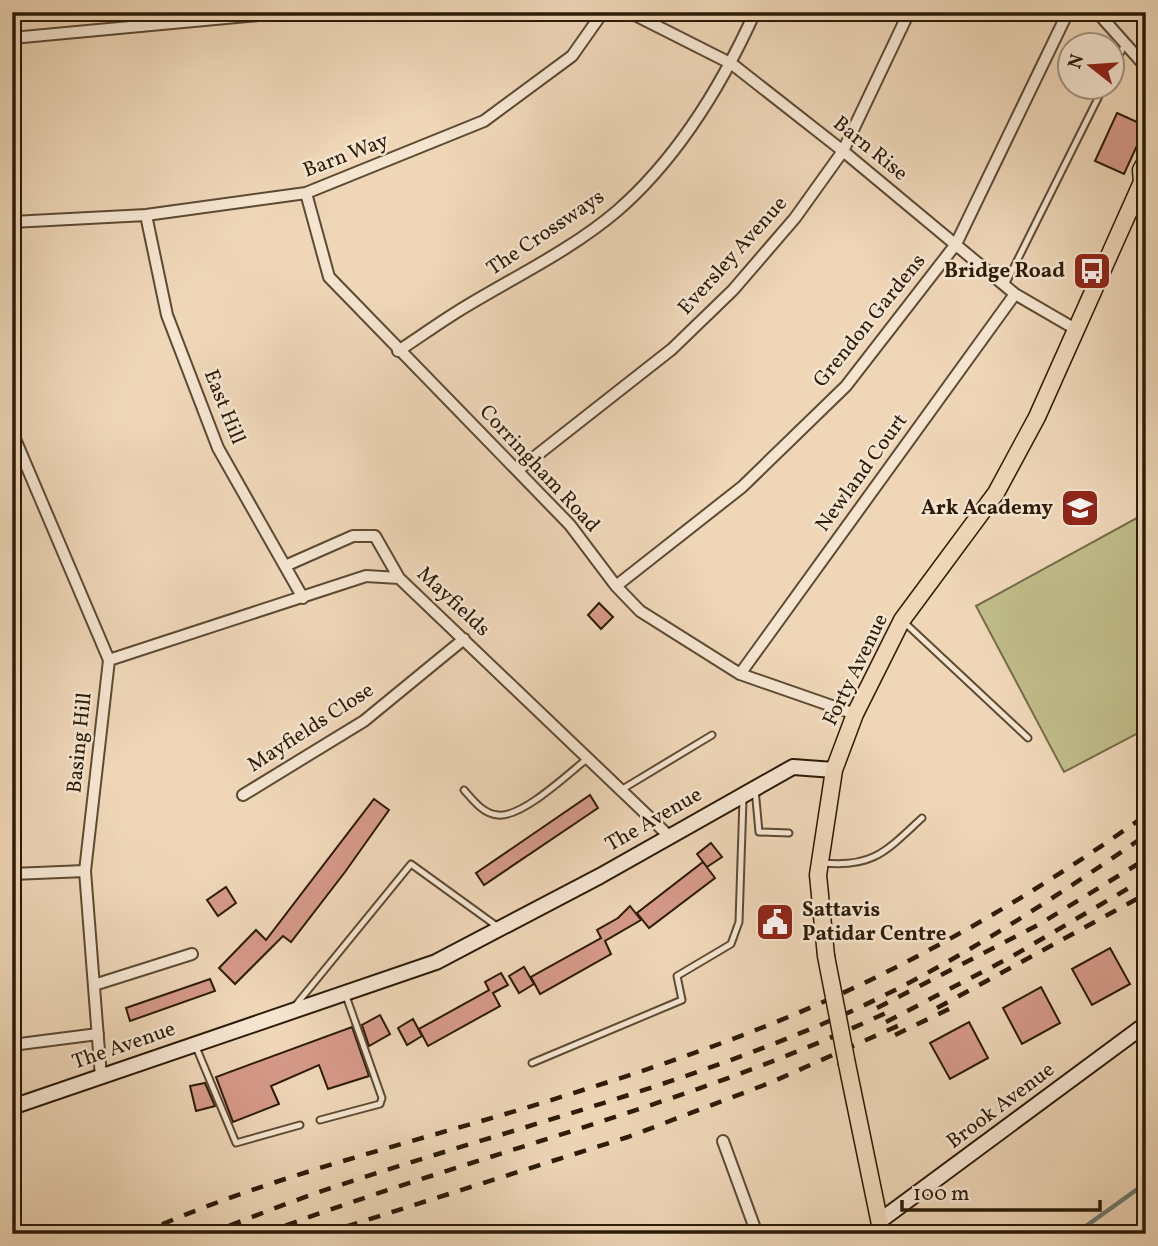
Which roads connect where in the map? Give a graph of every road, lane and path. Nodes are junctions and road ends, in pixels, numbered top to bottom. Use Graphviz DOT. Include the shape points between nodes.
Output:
graph roads {
  1 [pos="158,12"];
  2 [pos="291,12"];
  3 [pos="603,12"];
  4 [pos="629,12"];
  5 [pos="755,12"];
  6 [pos="909,12"];
  7 [pos="1068,12"];
  8 [pos="1097,12"];
  9 [pos="142,26"];
  10 [pos="1114,32"];
  11 [pos="12,38"];
  12 [pos="1126,45"];
  13 [pos="732,65"];
  14 [pos="1146,67"];
  15 [pos="1097,102"];
  16 [pos="843,151"];
  17 [pos="1146,161"];
  18 [pos="1144,181"];
  19 [pos="306,193"];
  20 [pos="146,215"];
  21 [pos="12,222"];
  22 [pos="956,244"];
  23 [pos="1005,285"];
  24 [pos="1015,294"];
  25 [pos="1077,330"];
  26 [pos="398,351"];
  27 [pos="12,432"];
  28 [pos="518,470"];
  29 [pos="285,565"];
  30 [pos="399,578"];
  31 [pos="616,586"];
  32 [pos="303,597"];
  33 [pos="902,620"];
  34 [pos="464,639"];
  35 [pos="109,660"];
  36 [pos="740,674"];
  37 [pos="855,714"];
  38 [pos="712,735"];
  39 [pos="1027,738"];
  40 [pos="588,758"];
  41 [pos="834,769"];
  42 [pos="749,789"];
  43 [pos="464,790"];
  44 [pos="621,790"];
  45 [pos="243,795"];
  46 [pos="922,817"];
  47 [pos="789,833"];
  48 [pos="669,836"];
  49 [pos="820,863"];
  50 [pos="85,871"];
  51 [pos="12,874"];
  52 [pos="500,929"];
  53 [pos="192,954"];
  54 [pos="94,985"];
  55 [pos="345,993"];
  56 [pos="290,1012"];
  57 [pos="1146,1024"];
  58 [pos="98,1034"];
  59 [pos="195,1044"];
  60 [pos="12,1045"];
  61 [pos="532,1063"];
  62 [pos="101,1077"];
  63 [pos="12,1107"];
  64 [pos="320,1119"];
  65 [pos="300,1125"];
  66 [pos="723,1141"];
  67 [pos="882,1227"];
  68 [pos="757,1234"];
  1 -- 9 [label="street"];
  2 -- 9 [label="street"];
  3 -- 19 [label="street, Barn Way" via="572,56 484,121"];
  4 -- 13 [label="street, Barn Rise"];
  5 -- 13 [label="street, The Crossways"];
  6 -- 16 [label="street, Eversley Avenue"];
  7 -- 22 [label="street, Grendon Gardens"];
  8 -- 10 [label="street"];
  9 -- 11 [label="street"];
  12 -- 14 [label="street"];
  13 -- 16 [label="street, Barn Rise"];
  13 -- 26 [label="street, The Crossways" via="680,143 617,211"];
  15 -- 23 [label="lane"];
  16 -- 22 [label="street, Barn Rise"];
  16 -- 28 [label="street, Eversley Avenue" via="795,218 733,290 672,349"];
  17 -- 18 [label="main road, Forty Avenue" via="1141,170"];
  18 -- 25 [label="main road, Forty Avenue"];
  19 -- 20 [label="street, Barn Way"];
  19 -- 26 [label="street, Corringham Road" via="329,277"];
  20 -- 21 [label="street, Barn Way"];
  20 -- 29 [label="street, East Hill" via="167,315 218,448"];
  22 -- 23 [label="street, Barn Rise"];
  22 -- 31 [label="street, Grendon Gardens" via="846,386 742,486"];
  23 -- 24 [label="street, Barn Rise"];
  24 -- 25 [label="street, Barn Rise"];
  24 -- 36 [label="street, Newland Court"];
  25 -- 33 [label="main road, Forty Avenue" via="996,493"];
  26 -- 28 [label="street, Corringham Road"];
  27 -- 35 [label="street, Basing Hill"];
  28 -- 31 [label="street, Corringham Road" via="570,525"];
  29 -- 30 [label="street" via="353,536 374,537"];
  29 -- 32 [label="street, East Hill"];
  30 -- 32 [label="street, Mayfields" via="366,576"];
  30 -- 34 [label="street, Mayfields"];
  31 -- 36 [label="street, Corringham Road" via="640,611"];
  32 -- 35 [label="street, Mayfields"];
  33 -- 37 [label="main road, Forty Avenue"];
  33 -- 39 [label="lane"];
  34 -- 40 [label="street, Mayfields"];
  34 -- 45 [label="street, Mayfields Close" via="364,721"];
  35 -- 50 [label="street, Basing Hill"];
  36 -- 37 [label="street, Corringham Road"];
  37 -- 41 [label="main road, Forty Avenue"];
  38 -- 44 [label="lane"];
  40 -- 43 [label="lane" via="533,801 507,815 485,811"];
  40 -- 44 [label="street, Mayfields"];
  41 -- 42 [label="street, The Avenue" via="793,766"];
  41 -- 49 [label="main road, Forty Avenue"];
  42 -- 47 [label="lane" via="759,832"];
  42 -- 48 [label="street, The Avenue"];
  42 -- 61 [label="lane" via="739,922 731,944 677,976 682,1000"];
  44 -- 48 [label="street, Mayfields"];
  46 -- 49 [label="lane" via="876,859 860,864"];
  48 -- 52 [label="street, The Avenue"];
  49 -- 67 [label="main road, Forty Avenue, bridge" via="826,956"];
  50 -- 51 [label="street"];
  50 -- 54 [label="street, Basing Hill"];
  52 -- 55 [label="street, The Avenue" via="436,962"];
  52 -- 56 [label="lane" via="411,864"];
  53 -- 54 [label="street"];
  54 -- 58 [label="street, Basing Hill"];
  55 -- 56 [label="street, The Avenue"];
  55 -- 64 [label="lane" via="382,1098 380,1104"];
  56 -- 59 [label="street, The Avenue"];
  57 -- 67 [label="street, Brook Avenue"];
  58 -- 60 [label="street"];
  58 -- 62 [label="street, Basing Hill"];
  59 -- 62 [label="street, The Avenue"];
  59 -- 65 [label="lane" via="236,1143"];
  62 -- 63 [label="street, The Avenue"];
  66 -- 68 [label="street"];
}
